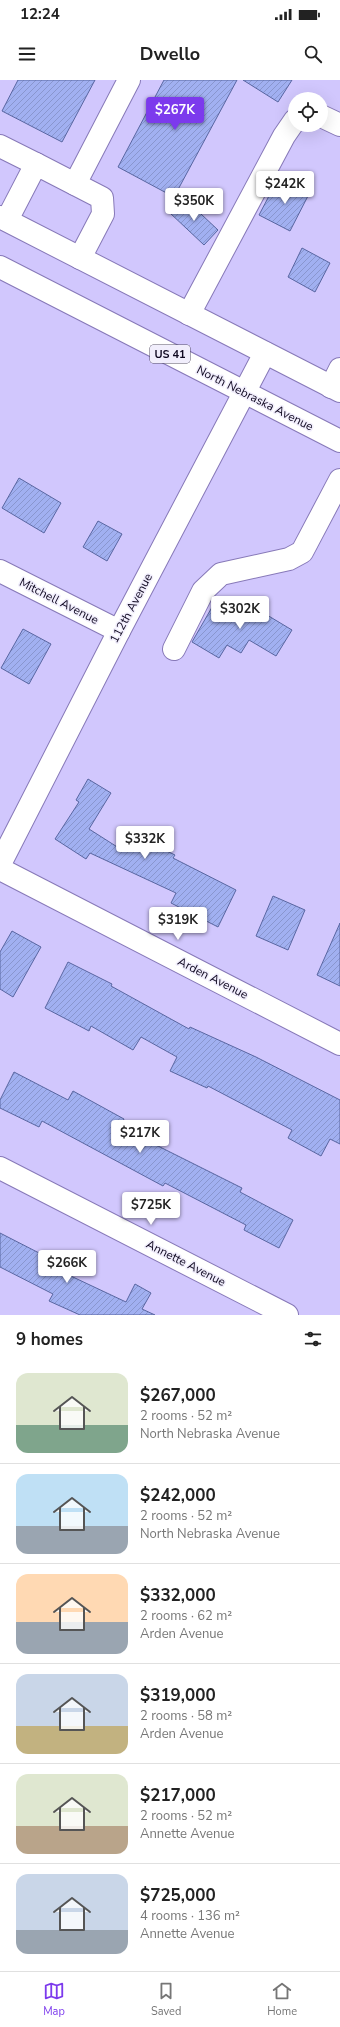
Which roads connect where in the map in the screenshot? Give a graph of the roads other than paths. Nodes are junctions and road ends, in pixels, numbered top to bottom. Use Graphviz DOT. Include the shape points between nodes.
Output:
graph roads {
  1 [pos="129,80"];
  2 [pos="328,119"];
  3 [pos="340,125"];
  4 [pos="288,130"];
  5 [pos="0,146"];
  6 [pos="36,164"];
  7 [pos="75,184"];
  8 [pos="3,219"];
  9 [pos="80,258"];
  10 [pos="0,267"];
  11 [pos="189,314"];
  12 [pos="265,353"];
  13 [pos="337,382"];
  14 [pos="244,393"];
  15 [pos="340,441"];
  16 [pos="340,480"];
  17 [pos="0,571"];
  18 [pos="119,631"];
  19 [pos="174,649"];
  20 [pos="0,864"];
  21 [pos="0,869"];
  22 [pos="340,1044"];
  23 [pos="0,1168"];
  24 [pos="287,1315"];
  1 -- 7 [label="street"];
  2 -- 3 [label="street"];
  4 -- 11 [label="street"];
  5 -- 6 [label="street"];
  6 -- 7 [label="street"];
  6 -- 8 [label="street"];
  7 -- 9 [label="street" via="102,198 103,214"];
  8 -- 9 [label="street"];
  9 -- 11 [label="street"];
  10 -- 14 [label="street, North Nebraska Avenue / US 41"];
  11 -- 12 [label="street"];
  12 -- 13 [label="street"];
  12 -- 14 [label="street, 112th Avenue"];
  14 -- 15 [label="street, North Nebraska Avenue / US 41"];
  14 -- 18 [label="street, 112th Avenue"];
  16 -- 19 [label="street" via="302,552 289,559 221,574 204,591"];
  17 -- 18 [label="street, Mitchell Avenue"];
  18 -- 20 [label="street, 112th Avenue"];
  21 -- 22 [label="street, Arden Avenue"];
  23 -- 24 [label="street, Annette Avenue"];
}
